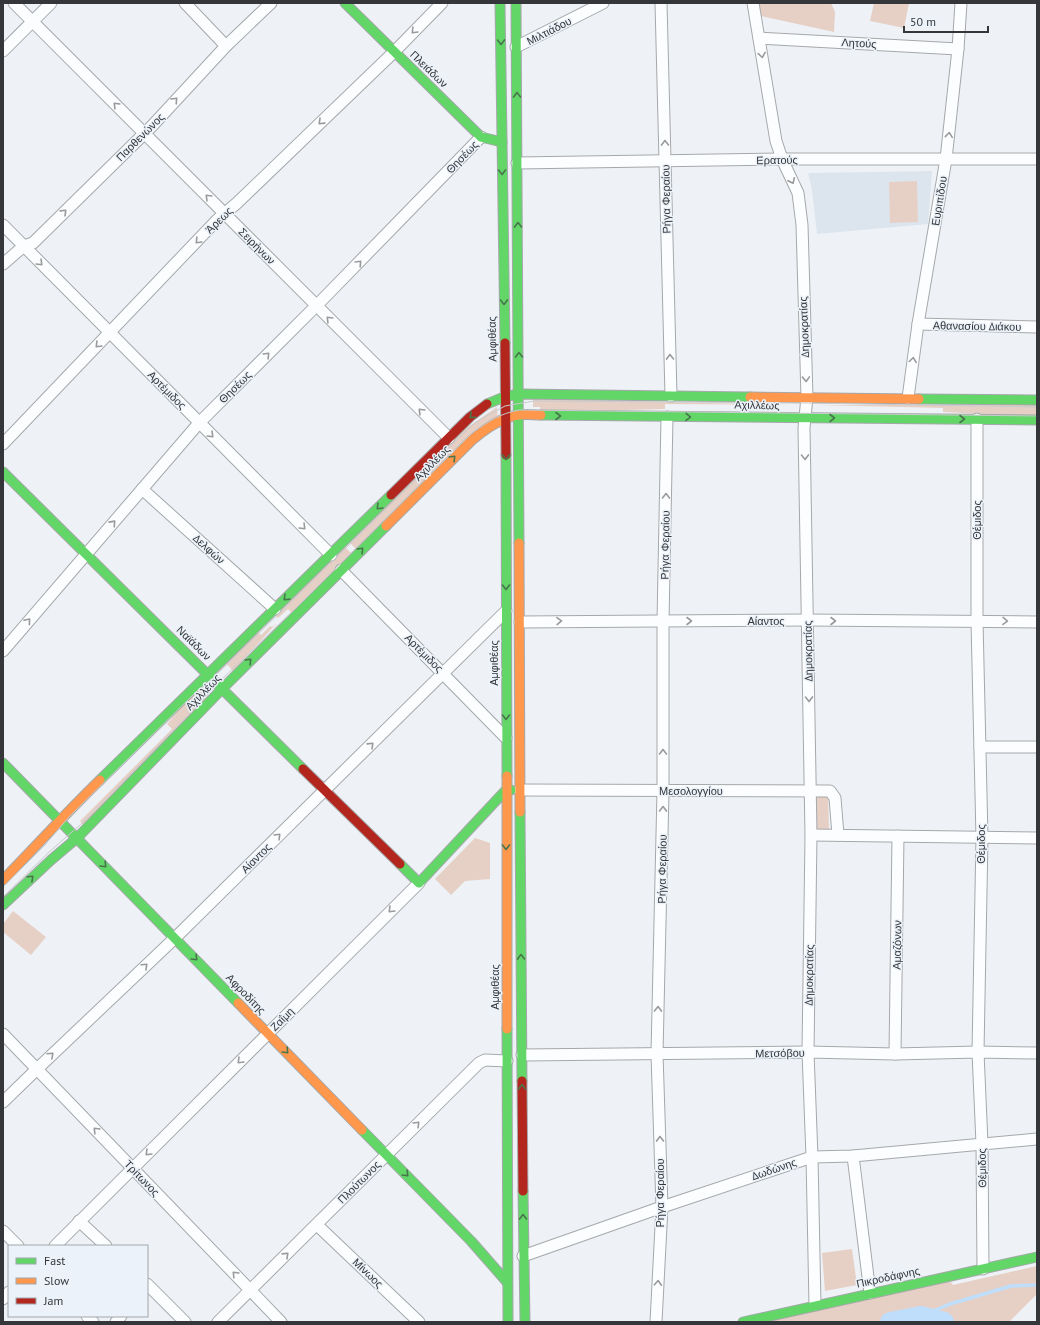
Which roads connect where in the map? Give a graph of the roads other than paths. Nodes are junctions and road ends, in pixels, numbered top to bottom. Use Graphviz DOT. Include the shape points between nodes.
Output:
graph roads {
  1 [pos="14,3"];
  2 [pos="51,3"];
  3 [pos="185,3"];
  4 [pos="271,3"];
  5 [pos="345,3"];
  6 [pos="442,3"];
  7 [pos="500,3"];
  8 [pos="516,3"];
  9 [pos="603,3"];
  10 [pos="661,3"];
  11 [pos="753,3"];
  12 [pos="961,3"];
  13 [pos="33,21"];
  14 [pos="760,38"];
  15 [pos="226,46"];
  16 [pos="516,47"];
  17 [pos="958,49"];
  18 [pos="3,51"];
  19 [pos="394,52"];
  20 [pos="144,133"];
  21 [pos="481,137"];
  22 [pos="502,142"];
  23 [pos="782,159"];
  24 [pos="946,159"];
  25 [pos="1037,159"];
  26 [pos="665,162"];
  27 [pos="517,163"];
  28 [pos="224,214"];
  29 [pos="3,225"];
  30 [pos="24,246"];
  31 [pos="3,264"];
  32 [pos="317,306"];
  33 [pos="918,324"];
  34 [pos="1037,327"];
  35 [pos="110,333"];
  36 [pos="519,394"];
  37 [pos="505,396"];
  38 [pos="671,396"];
  39 [pos="806,397"];
  40 [pos="908,398"];
  41 [pos="1037,400"];
  42 [pos="519,415"];
  43 [pos="667,417"];
  44 [pos="506,418"];
  45 [pos="805,418"];
  46 [pos="977,419"];
  47 [pos="1037,420"];
  48 [pos="199,423"];
  49 [pos="449,438"];
  50 [pos="3,444"];
  51 [pos="3,472"];
  52 [pos="142,489"];
  53 [pos="86,554"];
  54 [pos="331,555"];
  55 [pos="341,570"];
  56 [pos="275,609"];
  57 [pos="506,611"];
  58 [pos="664,620"];
  59 [pos="808,620"];
  60 [pos="977,621"];
  61 [pos="520,622"];
  62 [pos="1037,622"];
  63 [pos="3,651"];
  64 [pos="207,674"];
  65 [pos="444,674"];
  66 [pos="222,689"];
  67 [pos="506,738"];
  68 [pos="980,747"];
  69 [pos="1037,747"];
  70 [pos="3,764"];
  71 [pos="324,790"];
  72 [pos="506,790"];
  73 [pos="520,790"];
  74 [pos="663,791"];
  75 [pos="810,791"];
  76 [pos="59,820"];
  77 [pos="811,835"];
  78 [pos="838,835"];
  79 [pos="898,836"];
  80 [pos="76,838"];
  81 [pos="982,838"];
  82 [pos="1037,838"];
  83 [pos="3,880"];
  84 [pos="419,883"];
  85 [pos="3,905"];
  86 [pos="175,938"];
  87 [pos="268,1033"];
  88 [pos="3,1034"];
  89 [pos="808,1052"];
  90 [pos="978,1052"];
  91 [pos="657,1054"];
  92 [pos="895,1054"];
  93 [pos="1037,1054"];
  94 [pos="522,1055"];
  95 [pos="507,1061"];
  96 [pos="37,1069"];
  97 [pos="3,1102"];
  98 [pos="1037,1139"];
  99 [pos="982,1144"];
  100 [pos="387,1154"];
  101 [pos="853,1156"];
  102 [pos="812,1157"];
  103 [pos="133,1168"];
  104 [pos="662,1207"];
  105 [pos="79,1221"];
  106 [pos="317,1225"];
  107 [pos="3,1231"];
  108 [pos="471,1241"];
  109 [pos="17,1245"];
  110 [pos="56,1245"];
  111 [pos="105,1245"];
  112 [pos="501,1255"];
  113 [pos="523,1256"];
  114 [pos="1037,1257"];
  115 [pos="983,1269"];
  116 [pos="507,1282"];
  117 [pos="148,1286"];
  118 [pos="251,1290"];
  119 [pos="870,1293"];
  120 [pos="815,1305"];
  121 [pos="185,1322"];
  122 [pos="218,1322"];
  123 [pos="281,1322"];
  124 [pos="419,1322"];
  125 [pos="508,1322"];
  126 [pos="525,1322"];
  127 [pos="656,1322"];
  128 [pos="743,1322"];
  1 -- 13 [label="street, Σειρήνων"];
  2 -- 13 [label="street"];
  3 -- 15 [label="street"];
  4 -- 15 [label="street, Παρθενώνος"];
  5 -- 19 [label="main road, Πλειάδων"];
  6 -- 19 [label="street, Άρεως, one-way"];
  7 -- 22 [label="main road, Αμφιθέας, one-way"];
  8 -- 16 [label="main road"];
  9 -- 16 [label="street, Μιλτιάδου"];
  26 -- 10 [label="street, Ρήγα Φεραίου, one-way"];
  11 -- 14 [label="street, Δημοκρατίας"];
  12 -- 17 [label="street, Ευριπίδου"];
  13 -- 18 [label="street"];
  20 -- 13 [label="street, Σειρήνων, one-way"];
  14 -- 17 [label="street, Λητούς"];
  14 -- 23 [label="street, Δημοκρατίας, one-way" via="776,141"];
  20 -- 15 [label="street, Παρθενώνος, one-way"];
  27 -- 16 [label="main road, one-way"];
  24 -- 17 [label="street, Ευριπίδου, one-way"];
  19 -- 21 [label="main road, Πλειάδων"];
  19 -- 28 [label="street, Άρεως, one-way"];
  28 -- 20 [label="street, Σειρήνων, one-way"];
  30 -- 20 [label="street, Παρθενώνος, one-way" via="33,242"];
  21 -- 22 [label="main road"];
  32 -- 21 [label="street, Θησέως, one-way"];
  22 -- 37 [label="main road, Αμφιθέας, one-way"];
  23 -- 24 [label="street, Ερατούς"];
  23 -- 26 [label="street, Ερατούς"];
  23 -- 39 [label="street, Δημοκρατίας, one-way" via="798,194 802,225"];
  24 -- 25 [label="street, Ερατούς"];
  24 -- 33 [label="street, Ευριπίδου"];
  26 -- 27 [label="street, Ερατούς"];
  38 -- 26 [label="street, Ρήγα Φεραίου, one-way"];
  36 -- 27 [label="main road, one-way"];
  28 -- 32 [label="street, Σειρήνων"];
  28 -- 35 [label="street, Άρεως, one-way"];
  29 -- 30 [label="street, Αρτέμιδος"];
  30 -- 31 [label="street, Παρθενώνος"];
  30 -- 35 [label="street, Αρτέμιδος, one-way"];
  48 -- 32 [label="street, Θησέως, one-way"];
  49 -- 32 [label="street, Σειρήνων, one-way"];
  33 -- 34 [label="street, Αθανασίου Διάκου"];
  40 -- 33 [label="street, Ευριπίδου, one-way"];
  35 -- 48 [label="street, Αρτέμιδος"];
  35 -- 50 [label="street, Άρεως, one-way"];
  36 -- 37 [label="main road, Αχιλλέως"];
  36 -- 38 [label="main road, Αχιλλέως"];
  36 -- 42 [label="main road"];
  37 -- 44 [label="main road, Αμφιθέας"];
  37 -- 49 [label="main road, Αχιλλέως, one-way" via="479,409"];
  38 -- 39 [label="main road, Αχιλλέως"];
  39 -- 40 [label="main road, Αχιλλέως"];
  39 -- 45 [label="street, Δημοκρατίας"];
  40 -- 41 [label="main road, Αχιλλέως"];
  42 -- 43 [label="main road, Αχιλλέως, one-way"];
  42 -- 44 [label="main road, Αχιλλέως"];
  42 -- 61 [label="main road"];
  43 -- 45 [label="main road, Αχιλλέως, one-way"];
  58 -- 43 [label="street, Ρήγα Φεραίου, one-way"];
  55 -- 44 [label="main road, Αχιλλέως, one-way" via="472,440 484,429"];
  44 -- 57 [label="main road, Αμφιθέας, one-way"];
  45 -- 46 [label="main road, Αχιλλέως, one-way"];
  45 -- 59 [label="street, Δημοκρατίας, one-way"];
  46 -- 47 [label="main road, Αχιλλέως"];
  46 -- 60 [label="street, Θέμιδος"];
  48 -- 52 [label="street, Θησέως"];
  48 -- 54 [label="street, Αρτέμιδος, one-way"];
  49 -- 54 [label="main road, Αχιλλέως, one-way"];
  51 -- 53 [label="main road, Ναϊάδων"];
  53 -- 52 [label="street, Θησέως, one-way"];
  52 -- 56 [label="street, Δελφών"];
  63 -- 53 [label="street, Θησέως, one-way"];
  53 -- 64 [label="main road, Ναϊάδων"];
  54 -- 56 [label="main road, Αχιλλέως, one-way"];
  55 -- 65 [label="street, Αρτέμιδος"];
  66 -- 55 [label="main road, Αχιλλέως, one-way"];
  56 -- 64 [label="main road, Αχιλλέως"];
  57 -- 65 [label="street, Αίαντος"];
  57 -- 67 [label="main road, Αμφιθέας, one-way"];
  58 -- 59 [label="street, Αίαντος, one-way"];
  61 -- 58 [label="street, Αίαντος, one-way"];
  74 -- 58 [label="street, Ρήγα Φεραίου, one-way"];
  59 -- 60 [label="street, Αίαντος, one-way"];
  59 -- 75 [label="street, Δημοκρατίας, one-way"];
  60 -- 62 [label="street, Αίαντος, one-way"];
  60 -- 68 [label="street, Θέμιδος"];
  61 -- 73 [label="main road"];
  64 -- 66 [label="main road, Ναϊάδων"];
  64 -- 76 [label="main road, Αχιλλέως"];
  65 -- 67 [label="street, Αρτέμιδος"];
  71 -- 65 [label="street, Αίαντος, one-way"];
  66 -- 71 [label="main road, Ναϊάδων"];
  66 -- 80 [label="main road, Αχιλλέως"];
  67 -- 72 [label="main road, Αμφιθέας"];
  68 -- 69 [label="street"];
  68 -- 81 [label="street, Θέμιδος"];
  70 -- 76 [label="main road, Αφροδίτης"];
  71 -- 84 [label="main road, Ναϊάδων"];
  86 -- 71 [label="street, Αίαντος, one-way"];
  72 -- 73 [label="main road, Μεσολογγίου"];
  72 -- 84 [label="main road, Ζαΐμη"];
  72 -- 95 [label="main road, Αμφιθέας, one-way"];
  73 -- 74 [label="street, Μεσολογγίου"];
  94 -- 73 [label="main road, one-way"];
  74 -- 75 [label="street, Μεσολογγίου"];
  91 -- 74 [label="street, Ρήγα Φεραίου, one-way"];
  75 -- 77 [label="street, Δημοκρατίας"];
  75 -- 78 [label="street, Μεσολογγίου" via="830,791 835,798"];
  76 -- 80 [label="main road, Αφροδίτης"];
  76 -- 83 [label="main road, Αχιλλέως"];
  77 -- 78 [label="street"];
  77 -- 89 [label="street, Δημοκρατίας"];
  78 -- 79 [label="street"];
  79 -- 81 [label="street"];
  79 -- 92 [label="street, Αμαζόνων"];
  85 -- 80 [label="main road, Αχιλλέως, one-way"];
  80 -- 86 [label="main road, Αφροδίτης, one-way"];
  81 -- 82 [label="street"];
  81 -- 90 [label="street, Θέμιδος"];
  84 -- 87 [label="street, Ζαΐμη, one-way"];
  86 -- 87 [label="main road, Αφροδίτης, one-way"];
  96 -- 86 [label="street, Αίαντος, one-way"];
  87 -- 100 [label="main road, Αφροδίτης, one-way"];
  87 -- 103 [label="street, Ζαΐμη, one-way"];
  88 -- 96 [label="street, Τρίτωνος"];
  89 -- 91 [label="street, Μετσόβου"];
  89 -- 92 [label="street, Μετσόβου"];
  89 -- 102 [label="street, Δημοκρατίας"];
  90 -- 92 [label="street, Μετσόβου"];
  90 -- 93 [label="street, Μετσόβου"];
  90 -- 99 [label="street, Θέμιδος"];
  91 -- 94 [label="street, Μετσόβου"];
  104 -- 91 [label="street, Ρήγα Φεραίου, one-way"];
  113 -- 94 [label="main road, one-way"];
  100 -- 95 [label="street, Πλούτωνος, one-way" via="479,1063 485,1060"];
  95 -- 112 [label="main road, Αμφιθέας"];
  96 -- 97 [label="street, Αίαντος"];
  103 -- 96 [label="street, Τρίτωνος, one-way"];
  98 -- 99 [label="street, Δωδώνης"];
  99 -- 101 [label="street, Δωδώνης"];
  99 -- 115 [label="street, Θέμιδος"];
  100 -- 106 [label="street, Πλούτωνος"];
  100 -- 108 [label="main road, Αφροδίτης, one-way"];
  101 -- 102 [label="street, Δωδώνης"];
  101 -- 119 [label="street"];
  102 -- 104 [label="street, Δωδώνης"];
  102 -- 120 [label="street, Δημοκρατίας"];
  103 -- 105 [label="street, Ζαΐμη"];
  118 -- 103 [label="street, Τρίτωνος, one-way"];
  104 -- 113 [label="street, Δωδώνης"];
  127 -- 104 [label="street, Ρήγα Φεραίου, one-way"];
  105 -- 110 [label="street, Ζαΐμη"];
  105 -- 111 [label="street"];
  118 -- 106 [label="street, Πλούτωνος, one-way"];
  106 -- 124 [label="street, Μίνωος"];
  107 -- 109 [label="street"];
  108 -- 112 [label="main road, Αφροδίτης" via="489,1253"];
  108 -- 116 [label="main road, Αφροδίτης"];
  112 -- 113 [label="main road, Αφροδίτης"];
  112 -- 116 [label="main road, Αμφιθέας"];
  113 -- 126 [label="main road"];
  114 -- 115 [label="main road, Πικροδάφνης"];
  115 -- 119 [label="main road, Πικροδάφνης"];
  116 -- 125 [label="main road, Αμφιθέας"];
  117 -- 121 [label="street"];
  118 -- 122 [label="street, Πλούτωνος"];
  118 -- 123 [label="street, Τρίτωνος"];
  119 -- 120 [label="main road, Πικροδάφνης"];
  120 -- 128 [label="main road, Πικροδάφνης"];
}
